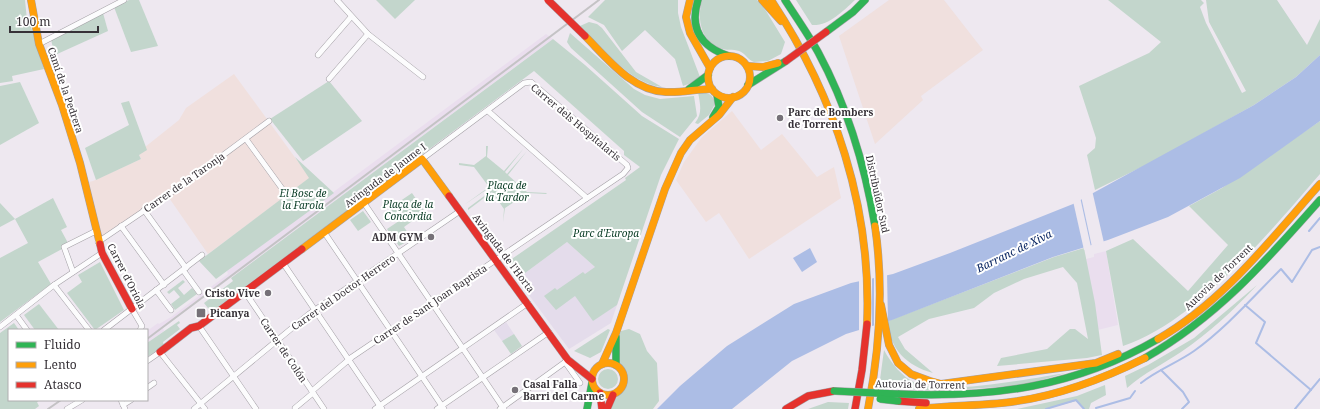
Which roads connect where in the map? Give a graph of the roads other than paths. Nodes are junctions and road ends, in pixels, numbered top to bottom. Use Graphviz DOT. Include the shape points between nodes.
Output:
graph roads {
  1 [pos="30,0"];
  2 [pos="124,0"];
  3 [pos="337,0"];
  4 [pos="548,0"];
  5 [pos="690,0"];
  6 [pos="698,0"];
  7 [pos="762,0"];
  8 [pos="771,0"];
  9 [pos="785,0"];
  10 [pos="791,0"];
  11 [pos="865,0"];
  12 [pos="351,17"];
  13 [pos="788,27"];
  14 [pos="807,33"];
  15 [pos="368,34"];
  16 [pos="39,44"];
  17 [pos="318,55"];
  18 [pos="729,56"];
  19 [pos="786,61"];
  20 [pos="747,66"];
  21 [pos="709,72"];
  22 [pos="423,77"];
  23 [pos="329,80"];
  24 [pos="524,83"];
  25 [pos="748,85"];
  26 [pos="688,89"];
  27 [pos="712,89"];
  28 [pos="717,95"];
  29 [pos="734,97"];
  30 [pos="488,111"];
  31 [pos="269,122"];
  32 [pos="710,123"];
  33 [pos="246,139"];
  34 [pos="422,159"];
  35 [pos="80,163"];
  36 [pos="627,165"];
  37 [pos="1320,184"];
  38 [pos="286,194"];
  39 [pos="587,198"];
  40 [pos="1320,200"];
  41 [pos="364,203"];
  42 [pos="144,210"];
  43 [pos="460,211"];
  44 [pos="121,226"];
  45 [pos="96,232"];
  46 [pos="324,232"];
  47 [pos="98,242"];
  48 [pos="102,252"];
  49 [pos="398,253"];
  50 [pos="202,255"];
  51 [pos="496,260"];
  52 [pos="283,263"];
  53 [pos="184,269"];
  54 [pos="1241,271"];
  55 [pos="73,272"];
  56 [pos="357,282"];
  57 [pos="54,285"];
  58 [pos="164,285"];
  59 [pos="156,290"];
  60 [pos="199,292"];
  61 [pos="245,292"];
  62 [pos="432,303"];
  63 [pos="528,303"];
  64 [pos="881,305"];
  65 [pos="132,309"];
  66 [pos="171,310"];
  67 [pos="315,310"];
  68 [pos="16,315"];
  69 [pos="0,326"];
  70 [pos="199,326"];
  71 [pos="141,328"];
  72 [pos="26,329"];
  73 [pos="87,329"];
  74 [pos="105,329"];
  75 [pos="391,331"];
  76 [pos="549,332"];
  77 [pos="616,333"];
  78 [pos="277,340"];
  79 [pos="462,348"];
  80 [pos="160,352"];
  81 [pos="349,359"];
  82 [pos="148,360"];
  83 [pos="567,361"];
  84 [pos="616,365"];
  85 [pos="600,366"];
  86 [pos="234,376"];
  87 [pos="421,376"];
  88 [pos="483,378"];
  89 [pos="592,381"];
  90 [pos="154,383"];
  91 [pos="580,383"];
  92 [pos="148,387"];
  93 [pos="312,392"];
  94 [pos="600,393"];
  95 [pos="834,394"];
  96 [pos="613,395"];
  97 [pos="898,397"];
  98 [pos="80,401"];
  99 [pos="201,403"];
  100 [pos="994,404"];
  101 [pos="381,407"];
  102 [pos="295,408"];
  103 [pos="441,408"];
  104 [pos="502,408"];
  105 [pos="68,409"];
  106 [pos="194,409"];
  107 [pos="206,409"];
  108 [pos="256,409"];
  109 [pos="324,409"];
  110 [pos="375,409"];
  111 [pos="587,409"];
  112 [pos="602,409"];
  113 [pos="607,409"];
  114 [pos="786,409"];
  115 [pos="796,409"];
  116 [pos="855,409"];
  117 [pos="868,409"];
  118 [pos="919,409"];
  1 -- 16 [label="main road, Camí de la Pedrera"];
  2 -- 16 [label="street"];
  3 -- 12 [label="street"];
  4 -- 26 [label="main road, bridge" via="636,82 656,91 675,92"];
  5 -- 21 [label="main road" via="686,17 690,33"];
  6 -- 18 [label="main road" via="694,18 702,40 718,53"];
  7 -- 13 [label="main road"];
  8 -- 13 [label="main road"];
  9 -- 14 [label="main road, Distribuïdor Sud"];
  10 -- 14 [label="main road" via="803,19"];
  11 -- 19 [label="main road, bridge" via="853,12"];
  12 -- 15 [label="street"];
  12 -- 17 [label="street"];
  13 -- 116 [label="main road" via="809,63 835,122 853,181 866,253 866,341"];
  14 -- 64 [label="main road, Distribuïdor Sud" via="848,119 866,174 878,248"];
  15 -- 22 [label="street"];
  15 -- 23 [label="street"];
  16 -- 35 [label="main road, Camí de la Pedrera"];
  18 -- 20 [label="main road" via="742,60"];
  18 -- 21 [label="main road" via="718,59"];
  19 -- 20 [label="main road" via="763,67"];
  19 -- 25 [label="main road"];
  20 -- 25 [label="main road"];
  21 -- 26 [label="main road"];
  21 -- 27 [label="main road"];
  24 -- 30 [label="street, Avinguda de Jaume I"];
  24 -- 36 [label="street, Carrer dels Hospitalaris" via="534,84"];
  25 -- 29 [label="main road" via="740,95"];
  26 -- 27 [label="main road"];
  27 -- 28 [label="main road"];
  28 -- 29 [label="main road"];
  28 -- 32 [label="main road" via="718,107"];
  29 -- 32 [label="main road"];
  30 -- 34 [label="street, Avinguda de Jaume I"];
  30 -- 39 [label="street"];
  31 -- 33 [label="street, Carrer de la Taronja"];
  32 -- 77 [label="main road" via="690,140 680,153 665,189"];
  33 -- 38 [label="street"];
  33 -- 42 [label="street, Carrer de la Taronja"];
  34 -- 41 [label="main road, Avinguda de Jaume I"];
  34 -- 43 [label="main road, Avinguda de l'Horta"];
  35 -- 45 [label="main road, Carrer d'Oriola"];
  36 -- 39 [label="street, Carrer de Sant Joan Baptista" via="627,171"];
  37 -- 54 [label="main road, Autovia de Torrent"];
  39 -- 51 [label="street, Carrer de Sant Joan Baptista"];
  40 -- 100 [label="main road, Autovia de Torrent" via="1244,284 1209,315 1152,355 1101,379 1057,394"];
  41 -- 46 [label="main road, Avinguda de Jaume I"];
  41 -- 49 [label="street"];
  42 -- 44 [label="street, Carrer de la Taronja"];
  42 -- 53 [label="street"];
  43 -- 49 [label="street, Carrer del Doctor Herrero"];
  43 -- 51 [label="main road, Avinguda de l'Horta"];
  44 -- 47 [label="street, Carrer de la Taronja"];
  44 -- 58 [label="street"];
  45 -- 47 [label="main road, Carrer d'Oriola"];
  45 -- 55 [label="street" via="64,247"];
  46 -- 52 [label="main road, Avinguda de Jaume I"];
  46 -- 56 [label="street"];
  47 -- 48 [label="main road, Carrer d'Oriola"];
  48 -- 55 [label="street"];
  48 -- 65 [label="main road, Carrer d'Oriola"];
  49 -- 56 [label="street, Carrer del Doctor Herrero"];
  49 -- 62 [label="street"];
  50 -- 53 [label="street"];
  51 -- 62 [label="street, Carrer de Sant Joan Baptista"];
  51 -- 63 [label="main road, Avinguda de l'Horta"];
  52 -- 61 [label="main road, Avinguda de Jaume I"];
  52 -- 67 [label="street"];
  53 -- 58 [label="street"];
  53 -- 60 [label="street"];
  54 -- 64 [label="main road" via="1176,324 1143,344 1096,363 941,384 919,379 903,369 891,351 885,333"];
  54 -- 97 [label="main road, Autovia de Torrent" via="1202,309 1178,327 1146,347 1099,369 1054,384 990,395"];
  55 -- 57 [label="street"];
  56 -- 67 [label="street, Carrer del Doctor Herrero"];
  56 -- 75 [label="street"];
  57 -- 68 [label="street"];
  57 -- 73 [label="street"];
  58 -- 59 [label="street"];
  59 -- 65 [label="street"];
  59 -- 66 [label="street"];
  61 -- 70 [label="main road, Avinguda de Jaume I"];
  61 -- 78 [label="street, Carrer de Colón"];
  62 -- 75 [label="street, Carrer de Sant Joan Baptista"];
  62 -- 79 [label="street"];
  63 -- 76 [label="main road, Avinguda de l'Horta"];
  63 -- 79 [label="street"];
  64 -- 117 [label="main road, Distribuïdor Sud"];
  65 -- 71 [label="street, Carrer d'Oriola"];
  65 -- 74 [label="street"];
  67 -- 78 [label="street, Carrer del Doctor Herrero"];
  67 -- 81 [label="street"];
  68 -- 69 [label="street"];
  68 -- 72 [label="street"];
  70 -- 80 [label="main road, Avinguda de Jaume I" via="191,328"];
  70 -- 86 [label="street"];
  75 -- 81 [label="street, Carrer de Sant Joan Baptista"];
  75 -- 87 [label="street"];
  76 -- 83 [label="main road, Avinguda de l'Horta"];
  76 -- 88 [label="street"];
  77 -- 84 [label="main road"];
  77 -- 85 [label="main road"];
  78 -- 86 [label="street, Carrer del Doctor Herrero"];
  78 -- 93 [label="street, Carrer de Colón"];
  79 -- 87 [label="street"];
  79 -- 88 [label="street"];
  80 -- 82 [label="street"];
  80 -- 99 [label="street"];
  81 -- 93 [label="street, Carrer de Sant Joan Baptista"];
  81 -- 101 [label="street"];
  83 -- 85 [label="main road" via="587,367"];
  83 -- 89 [label="main road, Avinguda de l'Horta"];
  83 -- 91 [label="street, Avinguda de l'Horta"];
  83 -- 104 [label="street"];
  84 -- 85 [label="main road" via="606,363"];
  84 -- 96 [label="main road" via="624,378 621,389"];
  85 -- 89 [label="main road"];
  86 -- 99 [label="street, Carrer del Doctor Herrero"];
  86 -- 108 [label="street"];
  87 -- 101 [label="street"];
  87 -- 103 [label="street"];
  88 -- 103 [label="street"];
  88 -- 104 [label="street"];
  89 -- 94 [label="main road"];
  89 -- 111 [label="main road"];
  90 -- 92 [label="street"];
  93 -- 102 [label="street, Carrer de Sant Joan Baptista"];
  93 -- 109 [label="street, Carrer de Colón"];
  94 -- 96 [label="main road"];
  94 -- 111 [label="main road"];
  94 -- 112 [label="main road"];
  95 -- 97 [label="main road, bridge"];
  95 -- 114 [label="main road" via="808,396"];
  95 -- 115 [label="main road" via="811,400"];
  96 -- 113 [label="main road"];
  97 -- 100 [label="main road"];
  98 -- 105 [label="street"];
  99 -- 106 [label="street, Carrer del Doctor Herrero"];
  99 -- 107 [label="street"];
  100 -- 118 [label="main road"];
  101 -- 110 [label="street"];
}
